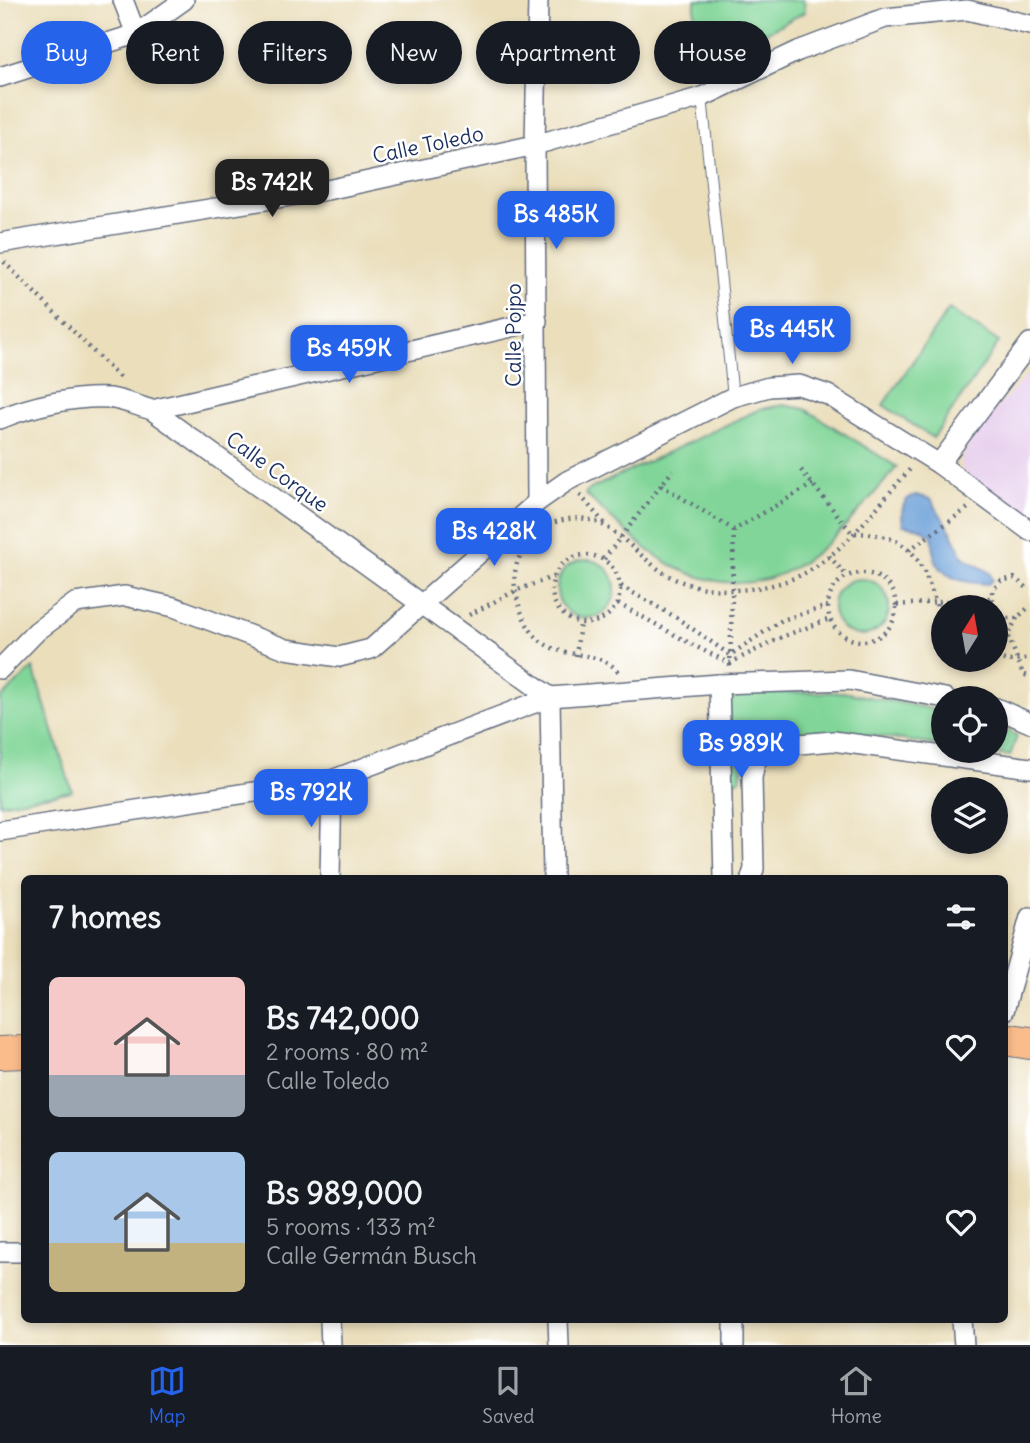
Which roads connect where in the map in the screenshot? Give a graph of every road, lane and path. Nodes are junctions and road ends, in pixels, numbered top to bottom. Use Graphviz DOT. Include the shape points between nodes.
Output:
graph roads {
  1 [pos="123,0"];
  2 [pos="184,0"];
  3 [pos="538,0"];
  4 [pos="131,21"];
  5 [pos="154,21"];
  6 [pos="1030,25"];
  7 [pos="126,37"];
  8 [pos="0,77"];
  9 [pos="702,97"];
  10 [pos="535,145"];
  11 [pos="0,243"];
  12 [pos="0,257"];
  13 [pos="537,321"];
  14 [pos="1030,343"];
  15 [pos="123,382"];
  16 [pos="733,397"];
  17 [pos="152,410"];
  18 [pos="0,419"];
  19 [pos="931,459"];
  20 [pos="673,470"];
  21 [pos="801,470"];
  22 [pos="567,481"];
  23 [pos="813,484"];
  24 [pos="662,485"];
  25 [pos="537,502"];
  26 [pos="953,519"];
  27 [pos="605,524"];
  28 [pos="734,530"];
  29 [pos="1030,531"];
  30 [pos="852,533"];
  31 [pos="621,538"];
  32 [pos="909,550"];
  33 [pos="829,556"];
  34 [pos="604,559"];
  35 [pos="554,576"];
  36 [pos="847,576"];
  37 [pos="621,586"];
  38 [pos="732,589"];
  39 [pos="1030,590"];
  40 [pos="515,591"];
  41 [pos="934,595"];
  42 [pos="992,595"];
  43 [pos="931,603"];
  44 [pos="423,604"];
  45 [pos="618,604"];
  46 [pos="897,605"];
  47 [pos="828,606"];
  48 [pos="1030,606"];
  49 [pos="1008,618"];
  50 [pos="1017,618"];
  51 [pos="830,619"];
  52 [pos="580,623"];
  53 [pos="450,624"];
  54 [pos="730,655"];
  55 [pos="576,656"];
  56 [pos="1030,658"];
  57 [pos="1008,659"];
  58 [pos="1018,660"];
  59 [pos="730,663"];
  60 [pos="4,664"];
  61 [pos="1030,677"];
  62 [pos="724,684"];
  63 [pos="622,692"];
  64 [pos="931,695"];
  65 [pos="551,697"];
  66 [pos="1008,713"];
  67 [pos="1030,723"];
  68 [pos="1030,768"];
  69 [pos="332,780"];
  70 [pos="0,831"];
  71 [pos="330,875"];
  72 [pos="553,875"];
  73 [pos="724,875"];
  74 [pos="752,875"];
  75 [pos="1030,917"];
  76 [pos="1008,997"];
  77 [pos="0,1035"];
  78 [pos="21,1035"];
  79 [pos="1008,1040"];
  80 [pos="1030,1043"];
  81 [pos="21,1052"];
  82 [pos="0,1053"];
  83 [pos="21,1251"];
  84 [pos="0,1252"];
  85 [pos="330,1323"];
  86 [pos="558,1323"];
  87 [pos="734,1323"];
  88 [pos="962,1323"];
  89 [pos="331,1345"];
  90 [pos="559,1345"];
  91 [pos="734,1345"];
  92 [pos="964,1345"];
  1 -- 4 [label="street"];
  2 -- 5 [label="street"];
  3 -- 10 [label="street, Calle Pojpo"];
  6 -- 9 [label="street, Calle Toledo" via="967,10 885,18 798,51"];
  7 -- 8 [label="street"];
  9 -- 10 [label="street, Calle Toledo"];
  9 -- 16 [label="lane"];
  10 -- 11 [label="street, Calle Toledo" via="327,190"];
  10 -- 13 [label="street, Calle Pojpo"];
  12 -- 15 [label="path"];
  13 -- 17 [label="street"];
  13 -- 25 [label="street, Calle Pojpo"];
  14 -- 19 [label="street"];
  16 -- 19 [label="street" via="799,385 828,396"];
  16 -- 22 [label="street"];
  17 -- 18 [label="street" via="109,398 71,401"];
  17 -- 44 [label="street, Calle Corque"];
  19 -- 29 [label="street"];
  19 -- 30 [label="path"];
  20 -- 24 [label="path"];
  21 -- 23 [label="path"];
  22 -- 25 [label="street"];
  22 -- 27 [label="path"];
  23 -- 28 [label="path"];
  23 -- 30 [label="path"];
  24 -- 28 [label="path"];
  24 -- 31 [label="path"];
  25 -- 44 [label="street"];
  26 -- 32 [label="path"];
  27 -- 31 [label="path"];
  27 -- 40 [label="path" via="587,518 562,519 542,528 518,559"];
  28 -- 38 [label="path"];
  30 -- 32 [label="path" via="877,533"];
  30 -- 33 [label="path"];
  31 -- 34 [label="path"];
  31 -- 38 [label="path" via="663,573 694,585"];
  32 -- 41 [label="path" via="927,572"];
  33 -- 36 [label="path"];
  33 -- 38 [label="path" via="785,581"];
  34 -- 35 [label="path" via="575,556"];
  34 -- 37 [label="path"];
  35 -- 40 [label="path"];
  35 -- 52 [label="path" via="556,606"];
  36 -- 46 [label="path" via="866,573 884,580"];
  36 -- 47 [label="path" via="833,588"];
  37 -- 45 [label="path"];
  37 -- 54 [label="path"];
  38 -- 54 [label="path"];
  39 -- 42 [label="path" via="1021,580 1007,578 996,585"];
  40 -- 53 [label="path"];
  40 -- 55 [label="path" via="525,624 558,652"];
  43 -- 46 [label="path"];
  44 -- 53 [label="street, Calle Corque"];
  44 -- 60 [label="street" via="371,649 339,657 286,649 174,607 125,596 75,603 37,631"];
  45 -- 52 [label="path" via="602,619"];
  45 -- 59 [label="path" via="694,648"];
  46 -- 51 [label="path" via="887,632 870,640 842,635"];
  47 -- 51 [label="path"];
  47 -- 54 [label="path" via="782,620"];
  48 -- 50 [label="path"];
  49 -- 50 [label="path"];
  50 -- 58 [label="path" via="1008,635"];
  51 -- 59 [label="path"];
  52 -- 55 [label="path"];
  53 -- 65 [label="street, Calle Corque"];
  54 -- 59 [label="path"];
  55 -- 63 [label="path" via="614,666 622,676"];
  56 -- 58 [label="path"];
  57 -- 58 [label="path"];
  58 -- 61 [label="path" via="1023,674"];
  59 -- 62 [label="path"];
  62 -- 63 [label="street"];
  62 -- 64 [label="street" via="849,680"];
  62 -- 73 [label="street"];
  63 -- 65 [label="street"];
  65 -- 69 [label="street"];
  65 -- 72 [label="street"];
  66 -- 67 [label="street"];
  68 -- 74 [label="street" via="833,741 766,747 752,778"];
  69 -- 70 [label="street"];
  69 -- 71 [label="street"];
  75 -- 76 [label="street"];
  77 -- 78 [label="main road"];
  79 -- 80 [label="main road"];
  81 -- 82 [label="main road"];
  83 -- 84 [label="street"];
  85 -- 89 [label="street"];
  86 -- 90 [label="street"];
  87 -- 91 [label="street"];
  88 -- 92 [label="street"];
}
